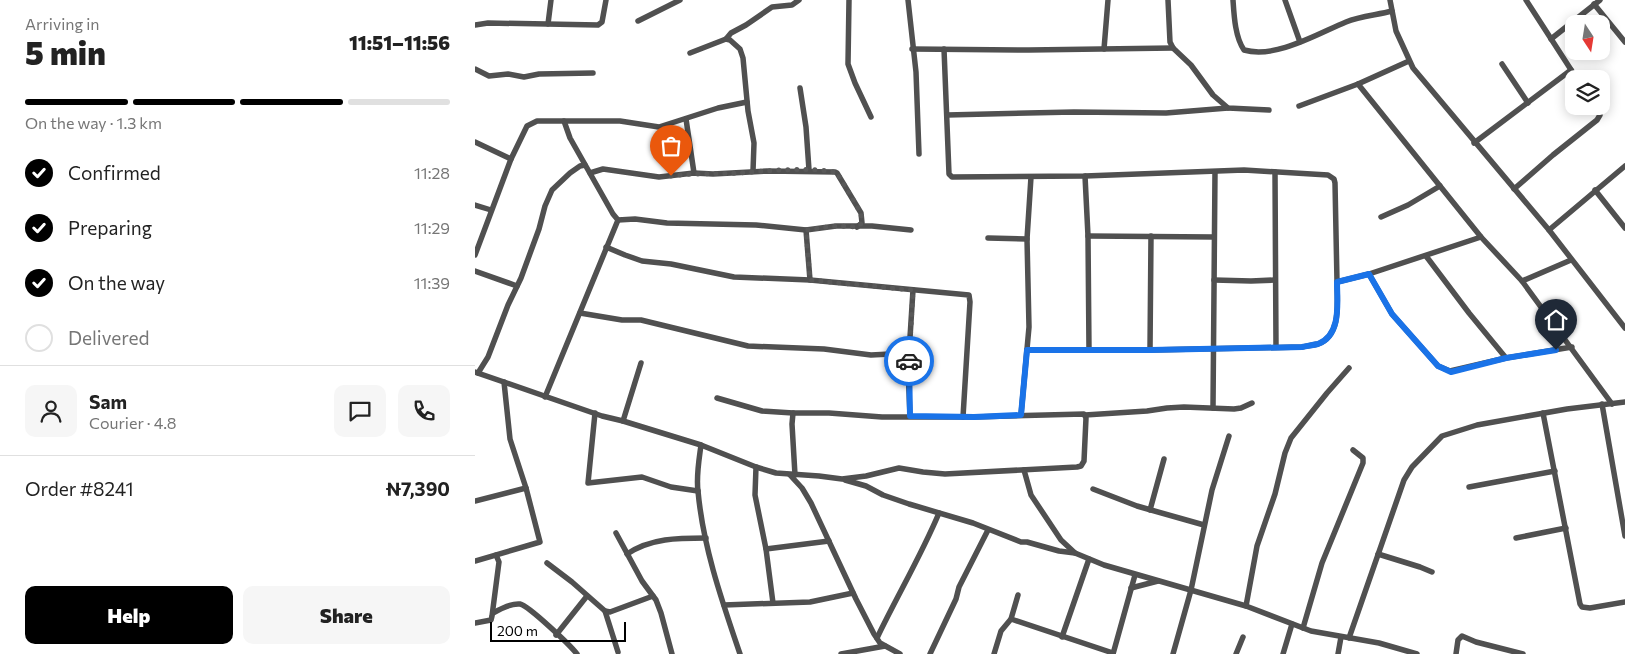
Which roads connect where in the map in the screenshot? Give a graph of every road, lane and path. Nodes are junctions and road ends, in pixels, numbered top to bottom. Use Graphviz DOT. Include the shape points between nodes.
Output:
graph roads {
  1 [pos="551,0"];
  2 [pos="607,0"];
  3 [pos="680,0"];
  4 [pos="799,0"];
  5 [pos="849,0"];
  6 [pos="908,0"];
  7 [pos="1108,0"];
  8 [pos="1168,0"];
  9 [pos="1233,0"];
  10 [pos="1285,0"];
  11 [pos="1390,0"];
  12 [pos="1526,0"];
  13 [pos="1600,0"];
  14 [pos="1594,4"];
  15 [pos="1392,11"];
  16 [pos="638,21"];
  17 [pos="548,24"];
  18 [pos="475,26"];
  19 [pos="726,39"];
  20 [pos="1551,39"];
  21 [pos="1300,42"];
  22 [pos="1625,42"];
  23 [pos="1173,48"];
  24 [pos="912,49"];
  25 [pos="945,49"];
  26 [pos="1104,49"];
  27 [pos="690,53"];
  28 [pos="1409,61"];
  29 [pos="1502,64"];
  30 [pos="475,69"];
  31 [pos="1571,70"];
  32 [pos="593,73"];
  33 [pos="1565,75"];
  34 [pos="1358,84"];
  35 [pos="800,88"];
  36 [pos="747,102"];
  37 [pos="1528,103"];
  38 [pos="1299,106"];
  39 [pos="1228,108"];
  40 [pos="1269,110"];
  41 [pos="947,115"];
  42 [pos="1600,115"];
  43 [pos="871,117"];
  44 [pos="686,119"];
  45 [pos="565,121"];
  46 [pos="475,142"];
  47 [pos="1474,143"];
  48 [pos="919,154"];
  49 [pos="511,159"];
  50 [pos="583,164"];
  51 [pos="1625,166"];
  52 [pos="809,170"];
  53 [pos="753,171"];
  54 [pos="1215,172"];
  55 [pos="1275,172"];
  56 [pos="590,173"];
  57 [pos="694,173"];
  58 [pos="1085,176"];
  59 [pos="1031,177"];
  60 [pos="1440,186"];
  61 [pos="1514,189"];
  62 [pos="1595,190"];
  63 [pos="475,205"];
  64 [pos="491,210"];
  65 [pos="1381,217"];
  66 [pos="618,220"];
  67 [pos="857,227"];
  68 [pos="1625,228"];
  69 [pos="806,230"];
  70 [pos="911,230"];
  71 [pos="1549,230"];
  72 [pos="1088,236"];
  73 [pos="1151,236"];
  74 [pos="1214,237"];
  75 [pos="1481,237"];
  76 [pos="988,238"];
  77 [pos="1027,239"];
  78 [pos="606,247"];
  79 [pos="475,255"];
  80 [pos="1426,256"];
  81 [pos="1571,260"];
  82 [pos="475,271"];
  83 [pos="1369,274"];
  84 [pos="810,280"];
  85 [pos="1214,280"];
  86 [pos="1275,280"];
  87 [pos="1337,282"];
  88 [pos="1522,282"];
  89 [pos="517,286"];
  90 [pos="913,290"];
  91 [pos="580,313"];
  92 [pos="1625,328"];
  93 [pos="1276,347"];
  94 [pos="1572,347"];
  95 [pos="1213,348"];
  96 [pos="1027,350"];
  97 [pos="1089,350"];
  98 [pos="1151,350"];
  99 [pos="910,353"];
  100 [pos="1506,358"];
  101 [pos="641,363"];
  102 [pos="1349,368"];
  103 [pos="477,372"];
  104 [pos="504,382"];
  105 [pos="545,397"];
  106 [pos="717,398"];
  107 [pos="1625,402"];
  108 [pos="1253,403"];
  109 [pos="1602,404"];
  110 [pos="1612,404"];
  111 [pos="1213,408"];
  112 [pos="595,413"];
  113 [pos="793,413"];
  114 [pos="1543,413"];
  115 [pos="1021,415"];
  116 [pos="910,416"];
  117 [pos="1085,416"];
  118 [pos="963,417"];
  119 [pos="623,420"];
  120 [pos="1229,436"];
  121 [pos="701,445"];
  122 [pos="1353,450"];
  123 [pos="1164,459"];
  124 [pos="756,467"];
  125 [pos="1024,470"];
  126 [pos="1555,471"];
  127 [pos="793,475"];
  128 [pos="866,476"];
  129 [pos="842,479"];
  130 [pos="866,486"];
  131 [pos="1469,487"];
  132 [pos="526,488"];
  133 [pos="1093,488"];
  134 [pos="698,490"];
  135 [pos="475,501"];
  136 [pos="1150,510"];
  137 [pos="939,513"];
  138 [pos="1204,525"];
  139 [pos="1566,528"];
  140 [pos="988,530"];
  141 [pos="616,533"];
  142 [pos="1625,536"];
  143 [pos="706,538"];
  144 [pos="1516,538"];
  145 [pos="829,541"];
  146 [pos="766,549"];
  147 [pos="1075,553"];
  148 [pos="627,554"];
  149 [pos="1378,554"];
  150 [pos="496,555"];
  151 [pos="1089,559"];
  152 [pos="475,561"];
  153 [pos="547,563"];
  154 [pos="1432,572"];
  155 [pos="1135,575"];
  156 [pos="1158,580"];
  157 [pos="1131,588"];
  158 [pos="1191,590"];
  159 [pos="853,593"];
  160 [pos="1019,595"];
  161 [pos="587,596"];
  162 [pos="653,596"];
  163 [pos="1625,602"];
  164 [pos="773,603"];
  165 [pos="723,605"];
  166 [pos="1246,606"];
  167 [pos="605,611"];
  168 [pos="493,613"];
  169 [pos="1011,619"];
  170 [pos="475,623"];
  171 [pos="1292,624"];
  172 [pos="1303,628"];
  173 [pos="557,635"];
  174 [pos="1063,637"];
  175 [pos="1243,637"];
  176 [pos="1341,637"];
  177 [pos="877,638"];
  178 [pos="1349,638"];
  179 [pos="885,646"];
  180 [pos="618,652"];
  181 [pos="1410,653"];
  182 [pos="577,654"];
  183 [pos="672,654"];
  184 [pos="740,654"];
  185 [pos="841,654"];
  186 [pos="900,654"];
  187 [pos="930,654"];
  188 [pos="994,654"];
  189 [pos="1113,654"];
  190 [pos="1173,654"];
  191 [pos="1237,654"];
  192 [pos="1283,654"];
  193 [pos="1337,654"];
  194 [pos="1417,654"];
  195 [pos="1455,654"];
  196 [pos="1523,654"];
  1 -- 17 [label="street"];
  2 -- 17 [label="street" via="601,24"];
  3 -- 16 [label="street"];
  4 -- 19 [label="street" via="792,5 772,7"];
  5 -- 43 [label="street" via="848,64"];
  6 -- 24 [label="street"];
  7 -- 26 [label="street"];
  8 -- 23 [label="street" via="1168,34"];
  9 -- 21 [label="street" via="1244,50 1264,52"];
  10 -- 21 [label="street"];
  11 -- 15 [label="street"];
  12 -- 20 [label="street"];
  13 -- 14 [label="street"];
  14 -- 20 [label="street"];
  14 -- 22 [label="street"];
  15 -- 21 [label="street" via="1348,21"];
  15 -- 28 [label="street" via="1396,31"];
  17 -- 18 [label="street"];
  19 -- 27 [label="street"];
  19 -- 36 [label="street" via="742,53"];
  20 -- 31 [label="street"];
  23 -- 26 [label="street"];
  23 -- 39 [label="street"];
  24 -- 25 [label="street"];
  24 -- 48 [label="street"];
  25 -- 26 [label="street"];
  25 -- 41 [label="street"];
  28 -- 34 [label="street"];
  28 -- 47 [label="street"];
  29 -- 37 [label="street"];
  30 -- 32 [label="street" via="489,76"];
  33 -- 37 [label="street"];
  34 -- 38 [label="street"];
  34 -- 60 [label="street"];
  35 -- 52 [label="street"];
  36 -- 44 [label="street"];
  36 -- 53 [label="street" via="754,147"];
  37 -- 47 [label="street"];
  39 -- 40 [label="street"];
  39 -- 41 [label="street"];
  41 -- 59 [label="street" via="949,174 952,177"];
  42 -- 61 [label="street"];
  44 -- 45 [label="street" via="659,127 620,121"];
  44 -- 57 [label="street"];
  45 -- 49 [label="street" via="537,122 527,126"];
  45 -- 50 [label="street"];
  46 -- 49 [label="street"];
  47 -- 61 [label="street"];
  49 -- 64 [label="street"];
  50 -- 56 [label="street"];
  50 -- 89 [label="street" via="552,190"];
  51 -- 62 [label="street"];
  52 -- 53 [label="street"];
  52 -- 67 [label="street" via="837,173 861,213 862,223"];
  53 -- 57 [label="street"];
  54 -- 55 [label="street"];
  54 -- 58 [label="street"];
  54 -- 74 [label="street"];
  55 -- 86 [label="street"];
  55 -- 87 [label="street" via="1329,175 1333,179"];
  56 -- 57 [label="street" via="603,168 653,177"];
  56 -- 66 [label="street"];
  58 -- 59 [label="street"];
  58 -- 72 [label="street"];
  59 -- 77 [label="street"];
  60 -- 65 [label="street"];
  60 -- 75 [label="street"];
  61 -- 71 [label="street"];
  62 -- 68 [label="street"];
  62 -- 71 [label="street"];
  63 -- 64 [label="street"];
  64 -- 79 [label="street"];
  66 -- 69 [label="street"];
  66 -- 78 [label="street"];
  67 -- 69 [label="street"];
  67 -- 70 [label="street"];
  69 -- 84 [label="street"];
  71 -- 81 [label="street"];
  72 -- 73 [label="street"];
  72 -- 97 [label="street"];
  73 -- 74 [label="street"];
  73 -- 98 [label="street"];
  74 -- 85 [label="street"];
  75 -- 80 [label="street"];
  75 -- 88 [label="street"];
  76 -- 77 [label="street"];
  77 -- 96 [label="street"];
  78 -- 84 [label="street" via="642,261 734,277"];
  78 -- 91 [label="street"];
  80 -- 83 [label="street"];
  80 -- 100 [label="street"];
  81 -- 88 [label="street"];
  81 -- 92 [label="street"];
  82 -- 89 [label="street"];
  83 -- 87 [label="street"];
  83 -- 100 [label="street" via="1392,314 1442,369 1451,372"];
  84 -- 90 [label="street"];
  85 -- 86 [label="street"];
  85 -- 95 [label="street"];
  86 -- 93 [label="street"];
  87 -- 93 [label="street" via="1337,315 1332,332 1318,344"];
  88 -- 94 [label="street"];
  89 -- 103 [label="street" via="488,357"];
  90 -- 99 [label="street"];
  90 -- 118 [label="street" via="969,295"];
  91 -- 99 [label="street" via="641,320 749,346 824,349 871,355"];
  91 -- 105 [label="street"];
  93 -- 95 [label="street"];
  94 -- 100 [label="street"];
  94 -- 110 [label="street"];
  95 -- 98 [label="street"];
  95 -- 111 [label="street"];
  96 -- 97 [label="street"];
  96 -- 115 [label="street"];
  97 -- 98 [label="street"];
  99 -- 116 [label="street"];
  101 -- 119 [label="street"];
  102 -- 166 [label="street" via="1291,438 1257,546"];
  103 -- 104 [label="street"];
  104 -- 105 [label="street"];
  104 -- 132 [label="street" via="510,439"];
  105 -- 112 [label="street"];
  106 -- 113 [label="street" via="762,411"];
  107 -- 110 [label="street"];
  108 -- 111 [label="street" via="1241,408"];
  109 -- 110 [label="street"];
  109 -- 114 [label="street"];
  109 -- 142 [label="street"];
  111 -- 117 [label="street" via="1167,408"];
  112 -- 119 [label="street"];
  112 -- 134 [label="street" via="588,483 642,476 671,487"];
  113 -- 116 [label="street"];
  113 -- 127 [label="street"];
  114 -- 126 [label="street"];
  114 -- 149 [label="street" via="1477,425 1442,436 1404,480"];
  115 -- 117 [label="street"];
  115 -- 118 [label="street"];
  116 -- 118 [label="street"];
  117 -- 125 [label="street" via="1084,464"];
  119 -- 121 [label="street"];
  120 -- 138 [label="street"];
  121 -- 124 [label="street"];
  121 -- 134 [label="street"];
  122 -- 172 [label="street" via="1363,458 1363,462 1322,563"];
  123 -- 136 [label="street"];
  124 -- 127 [label="street"];
  124 -- 146 [label="street" via="755,495"];
  125 -- 128 [label="street" via="945,474 899,468"];
  125 -- 147 [label="street" via="1031,494 1061,540"];
  126 -- 131 [label="street"];
  126 -- 139 [label="street"];
  127 -- 129 [label="street"];
  127 -- 145 [label="street"];
  128 -- 129 [label="street"];
  128 -- 130 [label="street"];
  129 -- 130 [label="street"];
  130 -- 137 [label="street" via="883,495"];
  132 -- 135 [label="street"];
  132 -- 150 [label="street" via="540,542"];
  133 -- 136 [label="street"];
  134 -- 143 [label="street"];
  136 -- 138 [label="street"];
  137 -- 140 [label="street"];
  137 -- 177 [label="street"];
  138 -- 158 [label="street"];
  139 -- 144 [label="street"];
  139 -- 163 [label="street" via="1582,607"];
  140 -- 147 [label="street" via="1021,542"];
  140 -- 187 [label="street"];
  141 -- 148 [label="street"];
  143 -- 148 [label="street" via="657,541"];
  143 -- 165 [label="street"];
  145 -- 146 [label="street"];
  145 -- 159 [label="street"];
  146 -- 164 [label="street"];
  147 -- 151 [label="street"];
  148 -- 162 [label="street"];
  149 -- 154 [label="street"];
  149 -- 178 [label="street"];
  150 -- 152 [label="street"];
  150 -- 168 [label="street" via="499,562"];
  151 -- 155 [label="street"];
  151 -- 174 [label="street"];
  153 -- 161 [label="street"];
  155 -- 156 [label="street"];
  155 -- 157 [label="street"];
  156 -- 157 [label="street"];
  156 -- 158 [label="street"];
  157 -- 189 [label="street"];
  158 -- 166 [label="street"];
  158 -- 190 [label="street"];
  159 -- 164 [label="street" via="810,602"];
  159 -- 177 [label="street"];
  160 -- 169 [label="street"];
  161 -- 167 [label="street"];
  161 -- 173 [label="street"];
  162 -- 167 [label="street"];
  162 -- 183 [label="street"];
  164 -- 165 [label="street"];
  165 -- 184 [label="street"];
  166 -- 171 [label="street"];
  167 -- 180 [label="street"];
  168 -- 170 [label="street" via="491,620"];
  168 -- 173 [label="street" via="519,604 535,613"];
  169 -- 174 [label="street"];
  169 -- 188 [label="street" via="1001,631"];
  171 -- 172 [label="street"];
  171 -- 192 [label="street"];
  172 -- 176 [label="street"];
  173 -- 182 [label="street"];
  174 -- 189 [label="street"];
  175 -- 191 [label="street"];
  176 -- 178 [label="street"];
  176 -- 193 [label="street"];
  177 -- 179 [label="street"];
  178 -- 181 [label="street"];
  179 -- 185 [label="street"];
  179 -- 186 [label="street"];
  181 -- 194 [label="street"];
  195 -- 196 [label="street" via="1462,636"];
}
